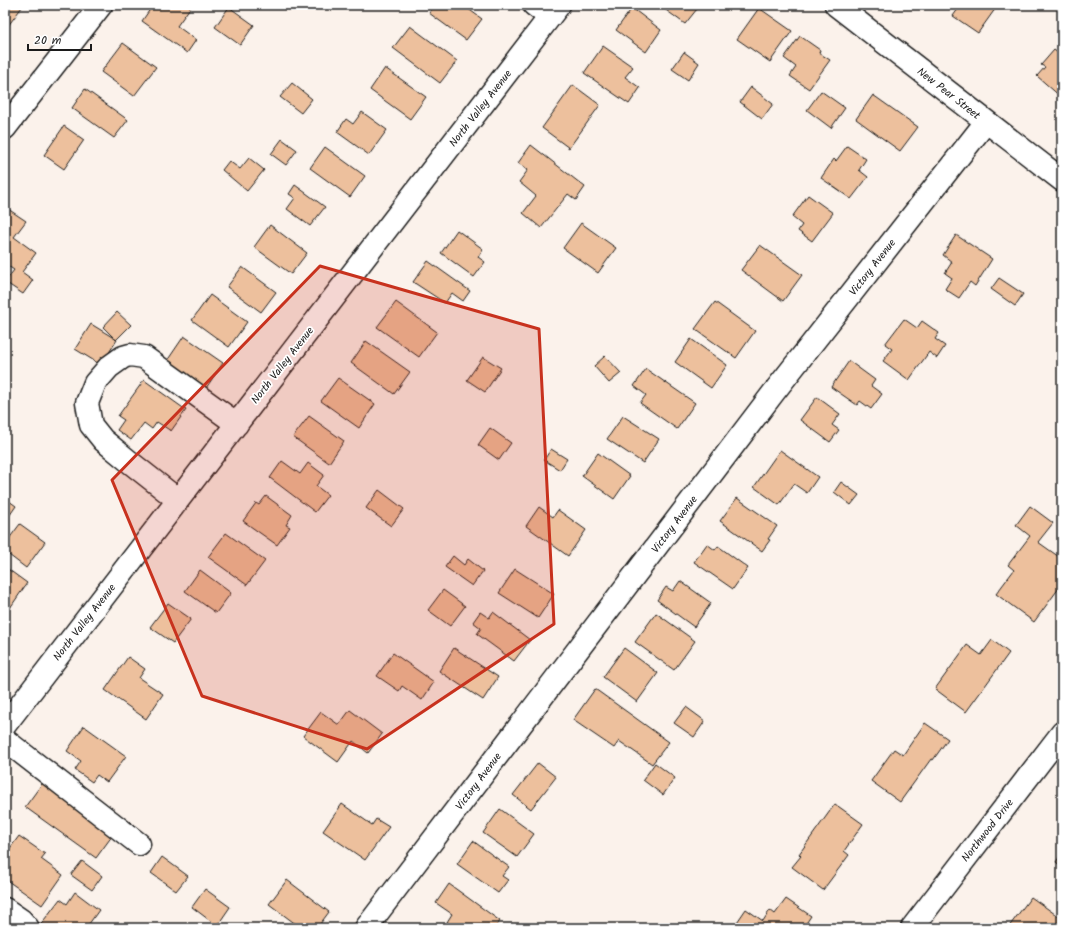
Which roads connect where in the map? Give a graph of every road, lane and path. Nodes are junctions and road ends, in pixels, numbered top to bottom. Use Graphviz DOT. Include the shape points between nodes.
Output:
graph roads {
  1 [pos="836,5"];
  2 [pos="90,9"];
  3 [pos="548,9"];
  4 [pos="986,122"];
  5 [pos="5,128"];
  6 [pos="1062,180"];
  7 [pos="237,424"];
  8 [pos="178,500"];
  9 [pos="5,725"];
  10 [pos="1062,733"];
  11 [pos="5,740"];
  12 [pos="139,844"];
  13 [pos="5,909"];
  14 [pos="28,928"];
  15 [pos="366,928"];
  16 [pos="912,928"];
  1 -- 4 [label="street, New Pear Street"];
  2 -- 5 [label="street"];
  3 -- 7 [label="street, North Valley Avenue"];
  4 -- 6 [label="street, New Pear Street"];
  4 -- 15 [label="street, Victory Avenue" via="774,392"];
  7 -- 8 [label="street, North Valley Avenue"];
  7 -- 8 [label="street" via="144,357 123,357 109,367 95,383 87,403 91,425 103,440 130,464"];
  8 -- 9 [label="street, North Valley Avenue"];
  10 -- 16 [label="street, Northwood Drive"];
  11 -- 12 [label="street"];
  13 -- 14 [label="street"];
}
